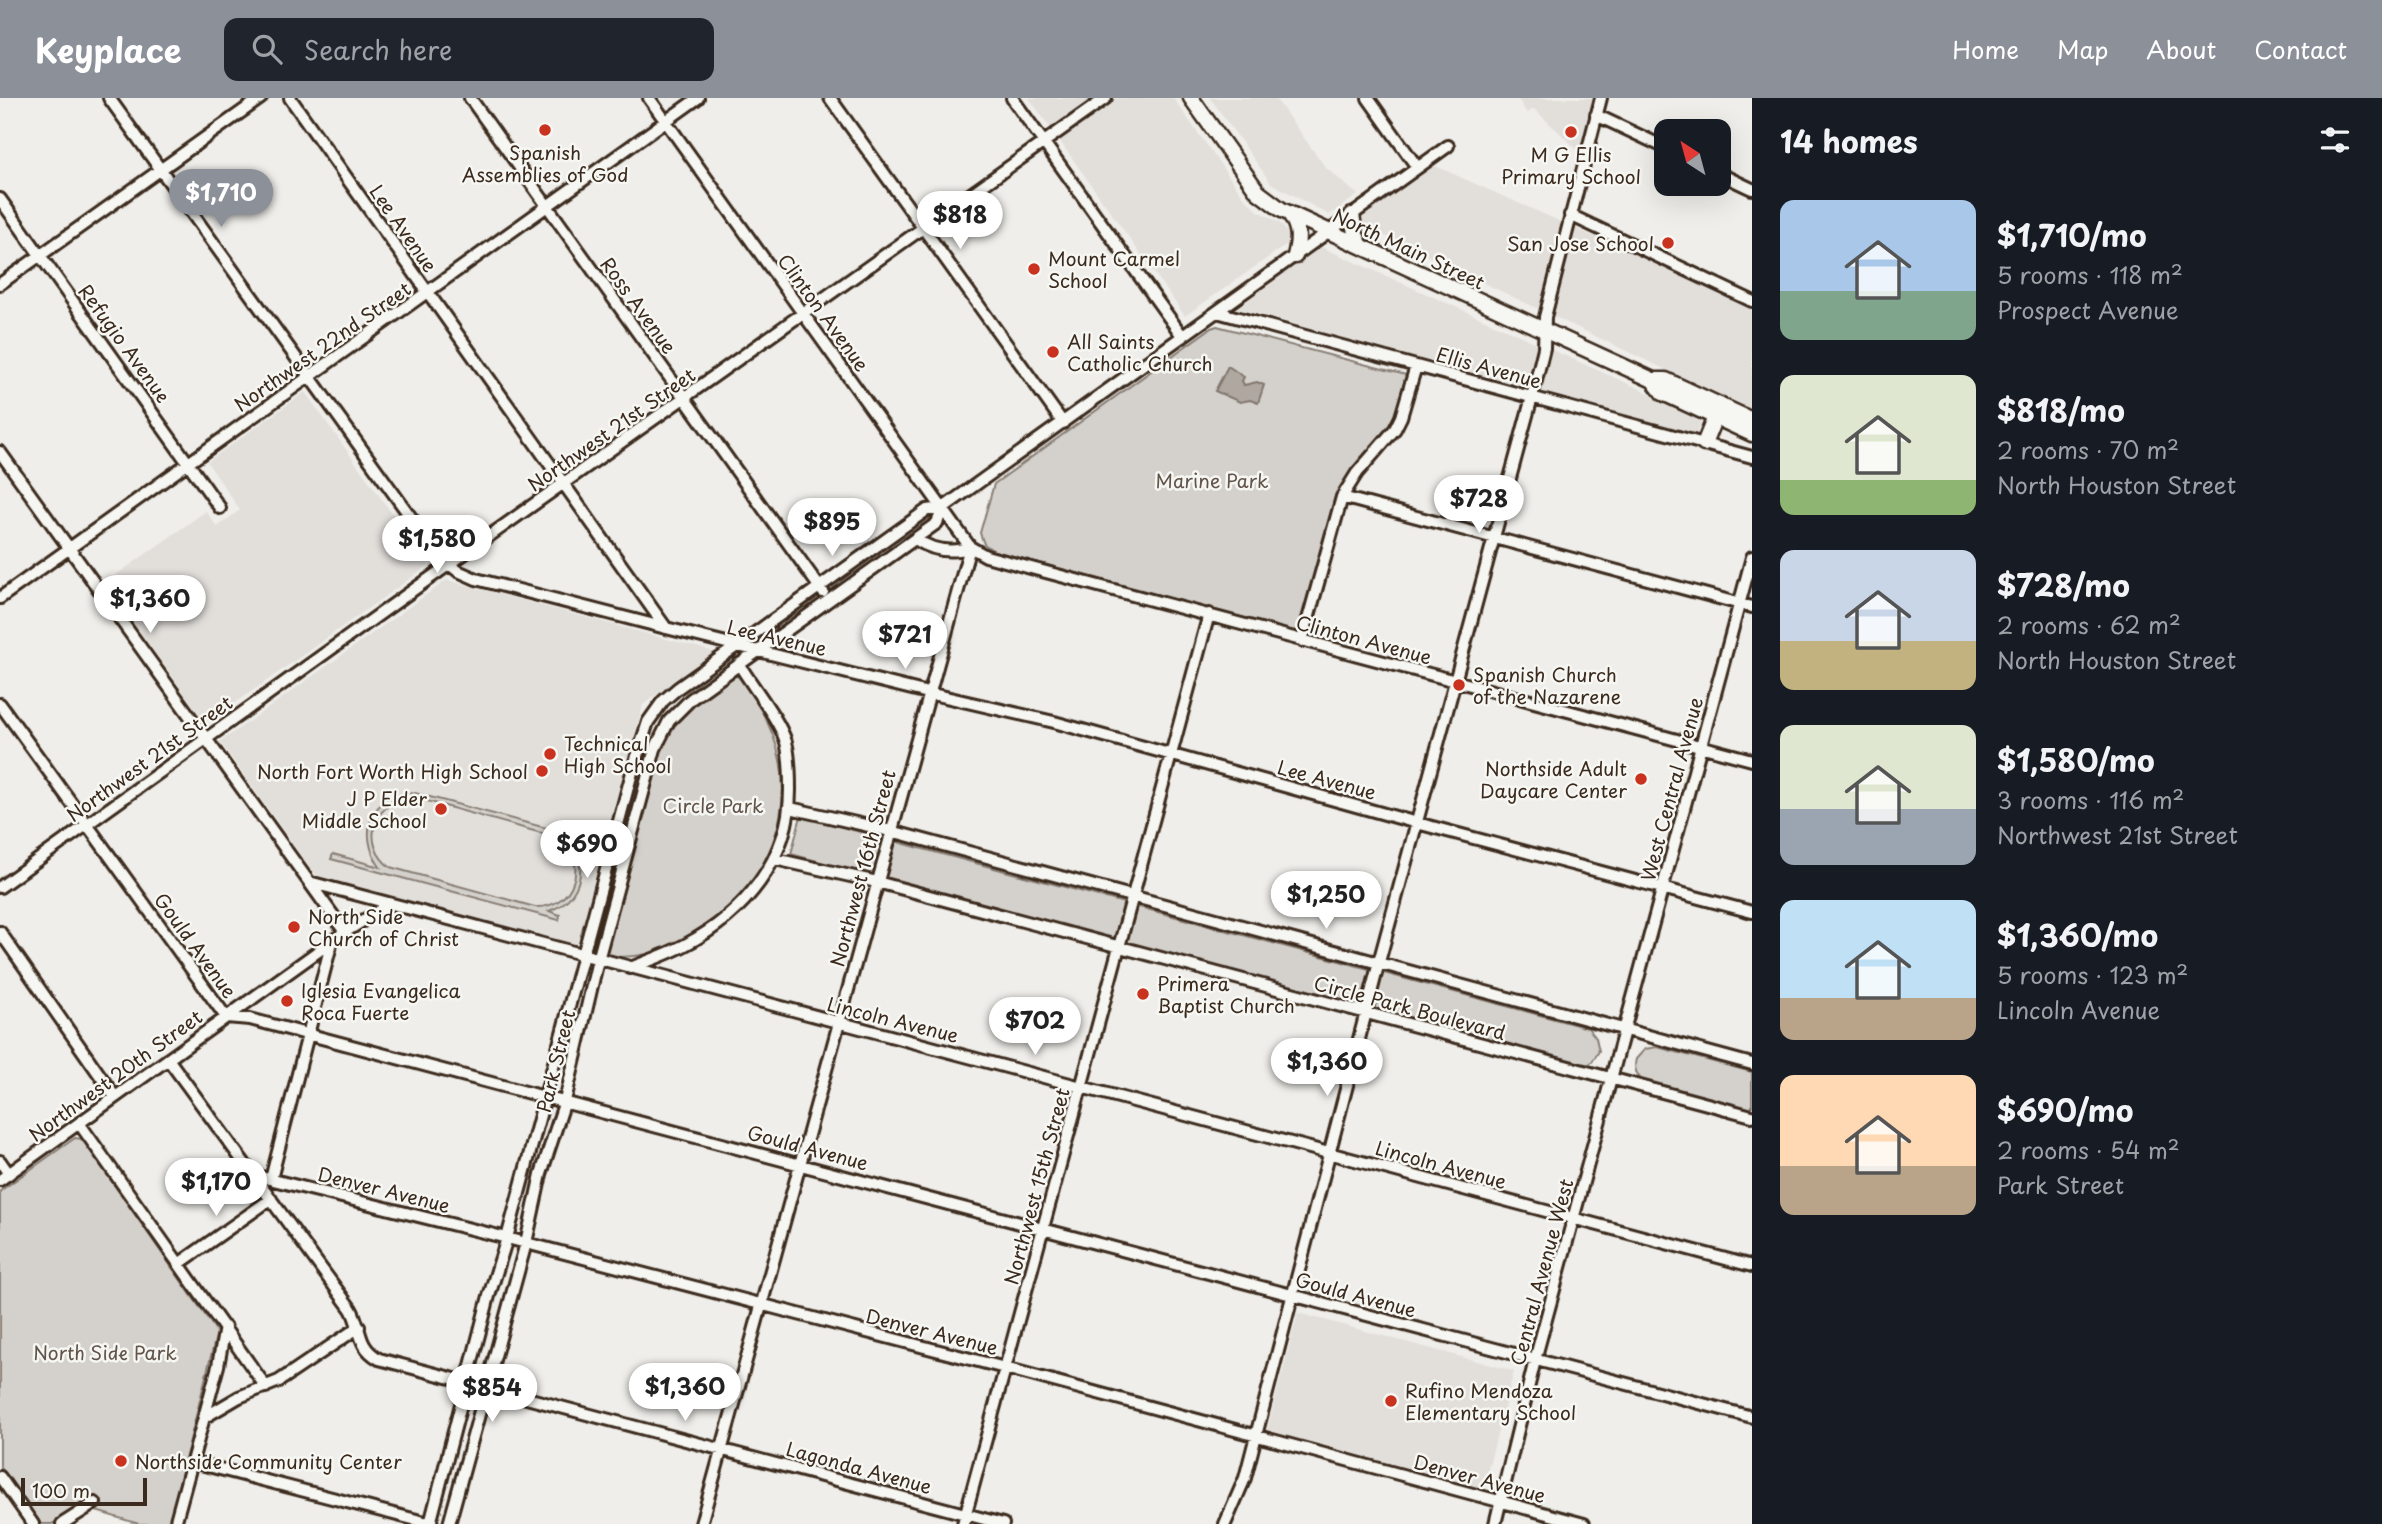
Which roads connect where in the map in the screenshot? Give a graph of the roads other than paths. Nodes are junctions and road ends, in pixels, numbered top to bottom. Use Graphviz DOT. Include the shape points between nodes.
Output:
graph roads {
  1 [pos="109,98"];
  2 [pos="261,98"];
  3 [pos="290,98"];
  4 [pos="470,98"];
  5 [pos="649,98"];
  6 [pos="698,98"];
  7 [pos="830,98"];
  8 [pos="1012,98"];
  9 [pos="1106,98"];
  10 [pos="1191,98"];
  11 [pos="1368,98"];
  12 [pos="1601,98"];
  13 [pos="1596,115"];
  14 [pos="666,121"];
  15 [pos="1044,142"];
  16 [pos="1654,142"];
  17 [pos="1448,146"];
  18 [pos="1417,167"];
  19 [pos="160,171"];
  20 [pos="1731,179"];
  21 [pos="1752,189"];
  22 [pos="0,199"];
  23 [pos="547,206"];
  24 [pos="1289,213"];
  25 [pos="1352,215"];
  26 [pos="1570,215"];
  27 [pos="923,227"];
  28 [pos="1328,232"];
  29 [pos="1362,246"];
  30 [pos="41,255"];
  31 [pos="1295,256"];
  32 [pos="0,284"];
  33 [pos="428,292"];
  34 [pos="1752,301"];
  35 [pos="1217,312"];
  36 [pos="803,313"];
  37 [pos="1544,331"];
  38 [pos="1183,337"];
  39 [pos="1416,366"];
  40 [pos="310,377"];
  41 [pos="1653,380"];
  42 [pos="1532,397"];
  43 [pos="684,398"];
  44 [pos="1715,417"];
  45 [pos="1752,420"];
  46 [pos="1063,423"];
  47 [pos="1752,434"];
  48 [pos="1704,444"];
  49 [pos="0,452"];
  50 [pos="1752,457"];
  51 [pos="189,463"];
  52 [pos="564,483"];
  53 [pos="1342,497"];
  54 [pos="220,508"];
  55 [pos="943,508"];
  56 [pos="1494,538"];
  57 [pos="915,539"];
  58 [pos="970,547"];
  59 [pos="69,548"];
  60 [pos="1752,557"];
  61 [pos="449,565"];
  62 [pos="819,587"];
  63 [pos="0,598"];
  64 [pos="829,600"];
  65 [pos="1740,603"];
  66 [pos="1752,607"];
  67 [pos="1209,614"];
  68 [pos="666,628"];
  69 [pos="1302,641"];
  70 [pos="735,646"];
  71 [pos="760,650"];
  72 [pos="739,664"];
  73 [pos="1455,681"];
  74 [pos="928,693"];
  75 [pos="0,704"];
  76 [pos="205,739"];
  77 [pos="1701,747"];
  78 [pos="1171,755"];
  79 [pos="1752,761"];
  80 [pos="790,808"];
  81 [pos="1417,822"];
  82 [pos="87,825"];
  83 [pos="891,831"];
  84 [pos="775,859"];
  85 [pos="877,881"];
  86 [pos="309,882"];
  87 [pos="0,887"];
  88 [pos="1663,887"];
  89 [pos="1133,896"];
  90 [pos="390,904"];
  91 [pos="1752,912"];
  92 [pos="0,932"];
  93 [pos="345,932"];
  94 [pos="332,942"];
  95 [pos="1119,948"];
  96 [pos="582,956"];
  97 [pos="598,960"];
  98 [pos="1379,962"];
  99 [pos="630,968"];
  100 [pos="1366,1014"];
  101 [pos="226,1017"];
  102 [pos="837,1023"];
  103 [pos="1624,1029"];
  104 [pos="307,1034"];
  105 [pos="168,1059"];
  106 [pos="1752,1063"];
  107 [pos="1612,1079"];
  108 [pos="1082,1085"];
  109 [pos="545,1095"];
  110 [pos="115,1097"];
  111 [pos="565,1101"];
  112 [pos="1752,1116"];
  113 [pos="79,1124"];
  114 [pos="1329,1153"];
  115 [pos="0,1161"];
  116 [pos="799,1163"];
  117 [pos="253,1175"];
  118 [pos="5,1177"];
  119 [pos="271,1179"];
  120 [pos="271,1199"];
  121 [pos="1574,1217"];
  122 [pos="1043,1228"];
  123 [pos="507,1238"];
  124 [pos="526,1243"];
  125 [pos="180,1263"];
  126 [pos="1752,1266"];
  127 [pos="1293,1295"];
  128 [pos="761,1305"];
  129 [pos="225,1327"];
  130 [pos="359,1327"];
  131 [pos="1535,1360"];
  132 [pos="1005,1368"];
  133 [pos="468,1382"];
  134 [pos="267,1387"];
  135 [pos="486,1387"];
  136 [pos="205,1417"];
  137 [pos="1752,1417"];
  138 [pos="1256,1437"];
  139 [pos="722,1449"];
  140 [pos="193,1462"];
  141 [pos="0,1477"];
  142 [pos="1501,1501"];
  143 [pos="95,1503"];
  144 [pos="965,1519"];
  145 [pos="33,1524"];
  146 [pos="62,1524"];
  147 [pos="176,1524"];
  148 [pos="431,1524"];
  149 [pos="449,1524"];
  150 [pos="701,1524"];
  151 [pos="1003,1524"];
  152 [pos="1225,1524"];
  153 [pos="1494,1524"];
  154 [pos="1584,1524"];
  1 -- 19 [label="street"];
  2 -- 19 [label="street"];
  3 -- 33 [label="street, Lee Avenue"];
  4 -- 23 [label="street, Ross Avenue"];
  5 -- 14 [label="street, Clinton Avenue"];
  6 -- 14 [label="street, Northwest 22nd Street"];
  7 -- 27 [label="street"];
  8 -- 15 [label="street"];
  9 -- 15 [label="street, Northwest 21st Street"];
  10 -- 24 [label="main road, North Main Street" via="1258,192"];
  11 -- 18 [label="street"];
  12 -- 13 [label="street"];
  13 -- 16 [label="street"];
  13 -- 26 [label="street"];
  14 -- 23 [label="street, Northwest 22nd Street"];
  14 -- 36 [label="street, Clinton Avenue"];
  15 -- 27 [label="street, Northwest 21st Street"];
  15 -- 38 [label="street"];
  17 -- 18 [label="street"];
  18 -- 25 [label="street"];
  19 -- 30 [label="street"];
  19 -- 40 [label="street"];
  20 -- 21 [label="street"];
  22 -- 30 [label="street, Refugio Avenue"];
  23 -- 33 [label="street, Northwest 22nd Street"];
  23 -- 43 [label="street, Ross Avenue"];
  24 -- 28 [label="main road, North Main Street"];
  24 -- 31 [label="main road" via="1297,225"];
  25 -- 28 [label="street"];
  25 -- 29 [label="main road"];
  26 -- 34 [label="street"];
  26 -- 37 [label="street"];
  27 -- 36 [label="street, Northwest 21st Street"];
  27 -- 46 [label="street"];
  28 -- 29 [label="main road, North Main Street"];
  28 -- 31 [label="street"];
  29 -- 37 [label="main road, North Main Street"];
  30 -- 32 [label="street"];
  30 -- 51 [label="street, Refugio Avenue"];
  31 -- 35 [label="street"];
  33 -- 40 [label="street, Northwest 22nd Street"];
  33 -- 52 [label="street, Lee Avenue"];
  35 -- 38 [label="street"];
  35 -- 39 [label="street, Ellis Avenue"];
  36 -- 43 [label="street, Northwest 21st Street"];
  36 -- 55 [label="street, Clinton Avenue"];
  37 -- 41 [label="main road, North Main Street"];
  37 -- 42 [label="street"];
  38 -- 46 [label="street"];
  39 -- 42 [label="street, Ellis Avenue"];
  39 -- 53 [label="street" via="1398,423"];
  40 -- 51 [label="street, Northwest 22nd Street"];
  40 -- 61 [label="street"];
  41 -- 44 [label="main road, North Main Street" via="1663,393"];
  41 -- 45 [label="main road, North Main Street" via="1666,380"];
  42 -- 48 [label="street, Ellis Avenue"];
  42 -- 56 [label="street"];
  43 -- 52 [label="street, Northwest 21st Street"];
  43 -- 62 [label="street, Ross Avenue"];
  44 -- 47 [label="main road, North Main Street"];
  44 -- 48 [label="main road"];
  46 -- 55 [label="street"];
  48 -- 50 [label="street, Ellis Avenue"];
  49 -- 59 [label="street"];
  51 -- 54 [label="street, Refugio Avenue"];
  51 -- 59 [label="street, Northwest 22nd Street"];
  52 -- 61 [label="street, Northwest 21st Street"];
  52 -- 68 [label="street, Lee Avenue"];
  53 -- 56 [label="street"];
  53 -- 69 [label="street"];
  55 -- 57 [label="street" via="937,523"];
  55 -- 58 [label="street, Clinton Avenue"];
  55 -- 62 [label="street" via="927,510"];
  56 -- 65 [label="street"];
  56 -- 73 [label="street"];
  57 -- 58 [label="street, Clinton Avenue" via="951,552"];
  57 -- 64 [label="street"];
  58 -- 67 [label="street, Clinton Avenue" via="986,556"];
  58 -- 74 [label="street, Northwest 16th Street"];
  59 -- 63 [label="street, Northwest 22nd Street"];
  59 -- 76 [label="street"];
  60 -- 65 [label="street, West Central Avenue"];
  61 -- 68 [label="street" via="476,579"];
  61 -- 76 [label="street, Northwest 21st Street"];
  62 -- 64 [label="street, Ross Avenue"];
  62 -- 70 [label="street"];
  64 -- 71 [label="street"];
  65 -- 66 [label="street"];
  65 -- 77 [label="street, West Central Avenue"];
  67 -- 69 [label="street, Clinton Avenue"];
  67 -- 78 [label="street, Northwest 15th Street"];
  68 -- 70 [label="street, Lee Avenue"];
  69 -- 73 [label="street, Clinton Avenue"];
  70 -- 71 [label="street, Lee Avenue"];
  70 -- 96 [label="street, Park Street" via="663,701 648,722"];
  71 -- 72 [label="street, Park Street"];
  71 -- 74 [label="street, Lee Avenue"];
  72 -- 80 [label="street" via="786,741"];
  72 -- 97 [label="street, Park Street" via="677,711 661,734"];
  73 -- 77 [label="street, Clinton Avenue"];
  73 -- 81 [label="street"];
  74 -- 78 [label="street, Lee Avenue"];
  74 -- 83 [label="street, Northwest 16th Street"];
  75 -- 82 [label="street, Gould Avenue"];
  76 -- 82 [label="street, Northwest 21st Street"];
  76 -- 86 [label="street"];
  77 -- 79 [label="street, Clinton Avenue"];
  77 -- 88 [label="street, West Central Avenue"];
  78 -- 81 [label="street, Lee Avenue"];
  78 -- 89 [label="street, Northwest 15th Street"];
  80 -- 83 [label="street, Circle Park Boulevard"];
  80 -- 84 [label="street"];
  81 -- 88 [label="street, Lee Avenue"];
  81 -- 98 [label="street"];
  82 -- 87 [label="street, Northwest 21st Street"];
  82 -- 101 [label="street, Gould Avenue"];
  83 -- 85 [label="street, Northwest 16th Street"];
  83 -- 89 [label="street, Circle Park Boulevard"];
  84 -- 85 [label="street, Circle Park Boulevard"];
  84 -- 99 [label="street" via="756,888 713,928"];
  85 -- 95 [label="street, Circle Park Boulevard"];
  85 -- 102 [label="street, Northwest 16th Street"];
  86 -- 90 [label="street, Lincoln Avenue"];
  86 -- 93 [label="street"];
  88 -- 91 [label="street, Lee Avenue"];
  88 -- 103 [label="street, West Central Avenue"];
  89 -- 95 [label="street, Northwest 15th Street"];
  89 -- 98 [label="street, Circle Park Boulevard"];
  90 -- 93 [label="street, Northwest 20th Street"];
  90 -- 96 [label="street, Lincoln Avenue"];
  92 -- 110 [label="street"];
  93 -- 94 [label="street, Northwest 20th Street"];
  94 -- 101 [label="street, Northwest 20th Street"];
  94 -- 104 [label="street"];
  95 -- 100 [label="street, Circle Park Boulevard"];
  95 -- 108 [label="street, Northwest 15th Street"];
  96 -- 97 [label="street, Lincoln Avenue"];
  96 -- 109 [label="street, Park Street"];
  97 -- 99 [label="street, Lincoln Avenue"];
  97 -- 111 [label="street, Park Street"];
  98 -- 100 [label="street"];
  98 -- 103 [label="street, Circle Park Boulevard"];
  99 -- 102 [label="street, Lincoln Avenue"];
  100 -- 107 [label="street, Circle Park Boulevard"];
  100 -- 114 [label="street"];
  101 -- 104 [label="street, Gould Avenue"];
  101 -- 105 [label="street, Northwest 20th Street"];
  102 -- 108 [label="street, Lincoln Avenue"];
  102 -- 116 [label="street, Northwest 16th Street"];
  103 -- 106 [label="street, Circle Park Boulevard"];
  103 -- 107 [label="street, Central Avenue West"];
  104 -- 109 [label="street, Gould Avenue"];
  104 -- 119 [label="street"];
  105 -- 110 [label="street, Northwest 20th Street"];
  105 -- 117 [label="street, Lagonda Avenue"];
  107 -- 112 [label="street, Circle Park Boulevard"];
  107 -- 121 [label="street, Central Avenue West"];
  108 -- 114 [label="street, Lincoln Avenue"];
  108 -- 122 [label="street, Northwest 15th Street"];
  109 -- 111 [label="street, Gould Avenue"];
  109 -- 123 [label="street, Park Street"];
  110 -- 113 [label="street, Northwest 20th Street"];
  111 -- 116 [label="street, Gould Avenue"];
  111 -- 124 [label="street, Park Street" via="541,1174"];
  113 -- 118 [label="street, Northwest 20th Street"];
  113 -- 125 [label="street"];
  114 -- 121 [label="street, Lincoln Avenue"];
  114 -- 127 [label="street"];
  115 -- 118 [label="street"];
  116 -- 122 [label="street, Gould Avenue"];
  116 -- 128 [label="street, Northwest 16th Street"];
  117 -- 119 [label="street, Denver Avenue"];
  117 -- 120 [label="street, Lagonda Avenue"];
  119 -- 123 [label="street, Denver Avenue"];
  120 -- 125 [label="street"];
  120 -- 130 [label="street, Lagonda Avenue" via="351,1309"];
  121 -- 126 [label="street, Lincoln Avenue"];
  121 -- 131 [label="street, Central Avenue West"];
  122 -- 127 [label="street, Gould Avenue"];
  122 -- 132 [label="street, Northwest 15th Street"];
  123 -- 124 [label="street, Denver Avenue"];
  123 -- 133 [label="street, Park Street"];
  124 -- 128 [label="street, Denver Avenue"];
  124 -- 135 [label="street, Park Street"];
  125 -- 129 [label="street"];
  127 -- 131 [label="street, Gould Avenue"];
  127 -- 138 [label="street"];
  128 -- 132 [label="street, Denver Avenue"];
  128 -- 139 [label="street, Northwest 16th Street"];
  129 -- 134 [label="street"];
  129 -- 136 [label="street"];
  130 -- 133 [label="street, Lagonda Avenue" via="365,1348 379,1359"];
  130 -- 134 [label="street"];
  131 -- 137 [label="street, Gould Avenue"];
  131 -- 142 [label="street, Central Avenue West"];
  132 -- 138 [label="street, Denver Avenue"];
  132 -- 144 [label="street, Northwest 15th Street"];
  133 -- 135 [label="street, Lagonda Avenue"];
  133 -- 148 [label="street, Park Street"];
  134 -- 136 [label="street"];
  135 -- 139 [label="street, Lagonda Avenue"];
  135 -- 149 [label="street, Park Street"];
  136 -- 140 [label="street"];
  138 -- 142 [label="street, Denver Avenue"];
  138 -- 152 [label="street"];
  139 -- 144 [label="street, Lagonda Avenue"];
  139 -- 150 [label="street, Northwest 16th Street"];
  140 -- 147 [label="street"];
  140 -- 148 [label="street"];
  141 -- 145 [label="street"];
  142 -- 153 [label="street, Central Avenue West"];
  142 -- 154 [label="street, Denver Avenue"];
  143 -- 146 [label="street"];
  144 -- 151 [label="street, Lagonda Avenue"];
}
